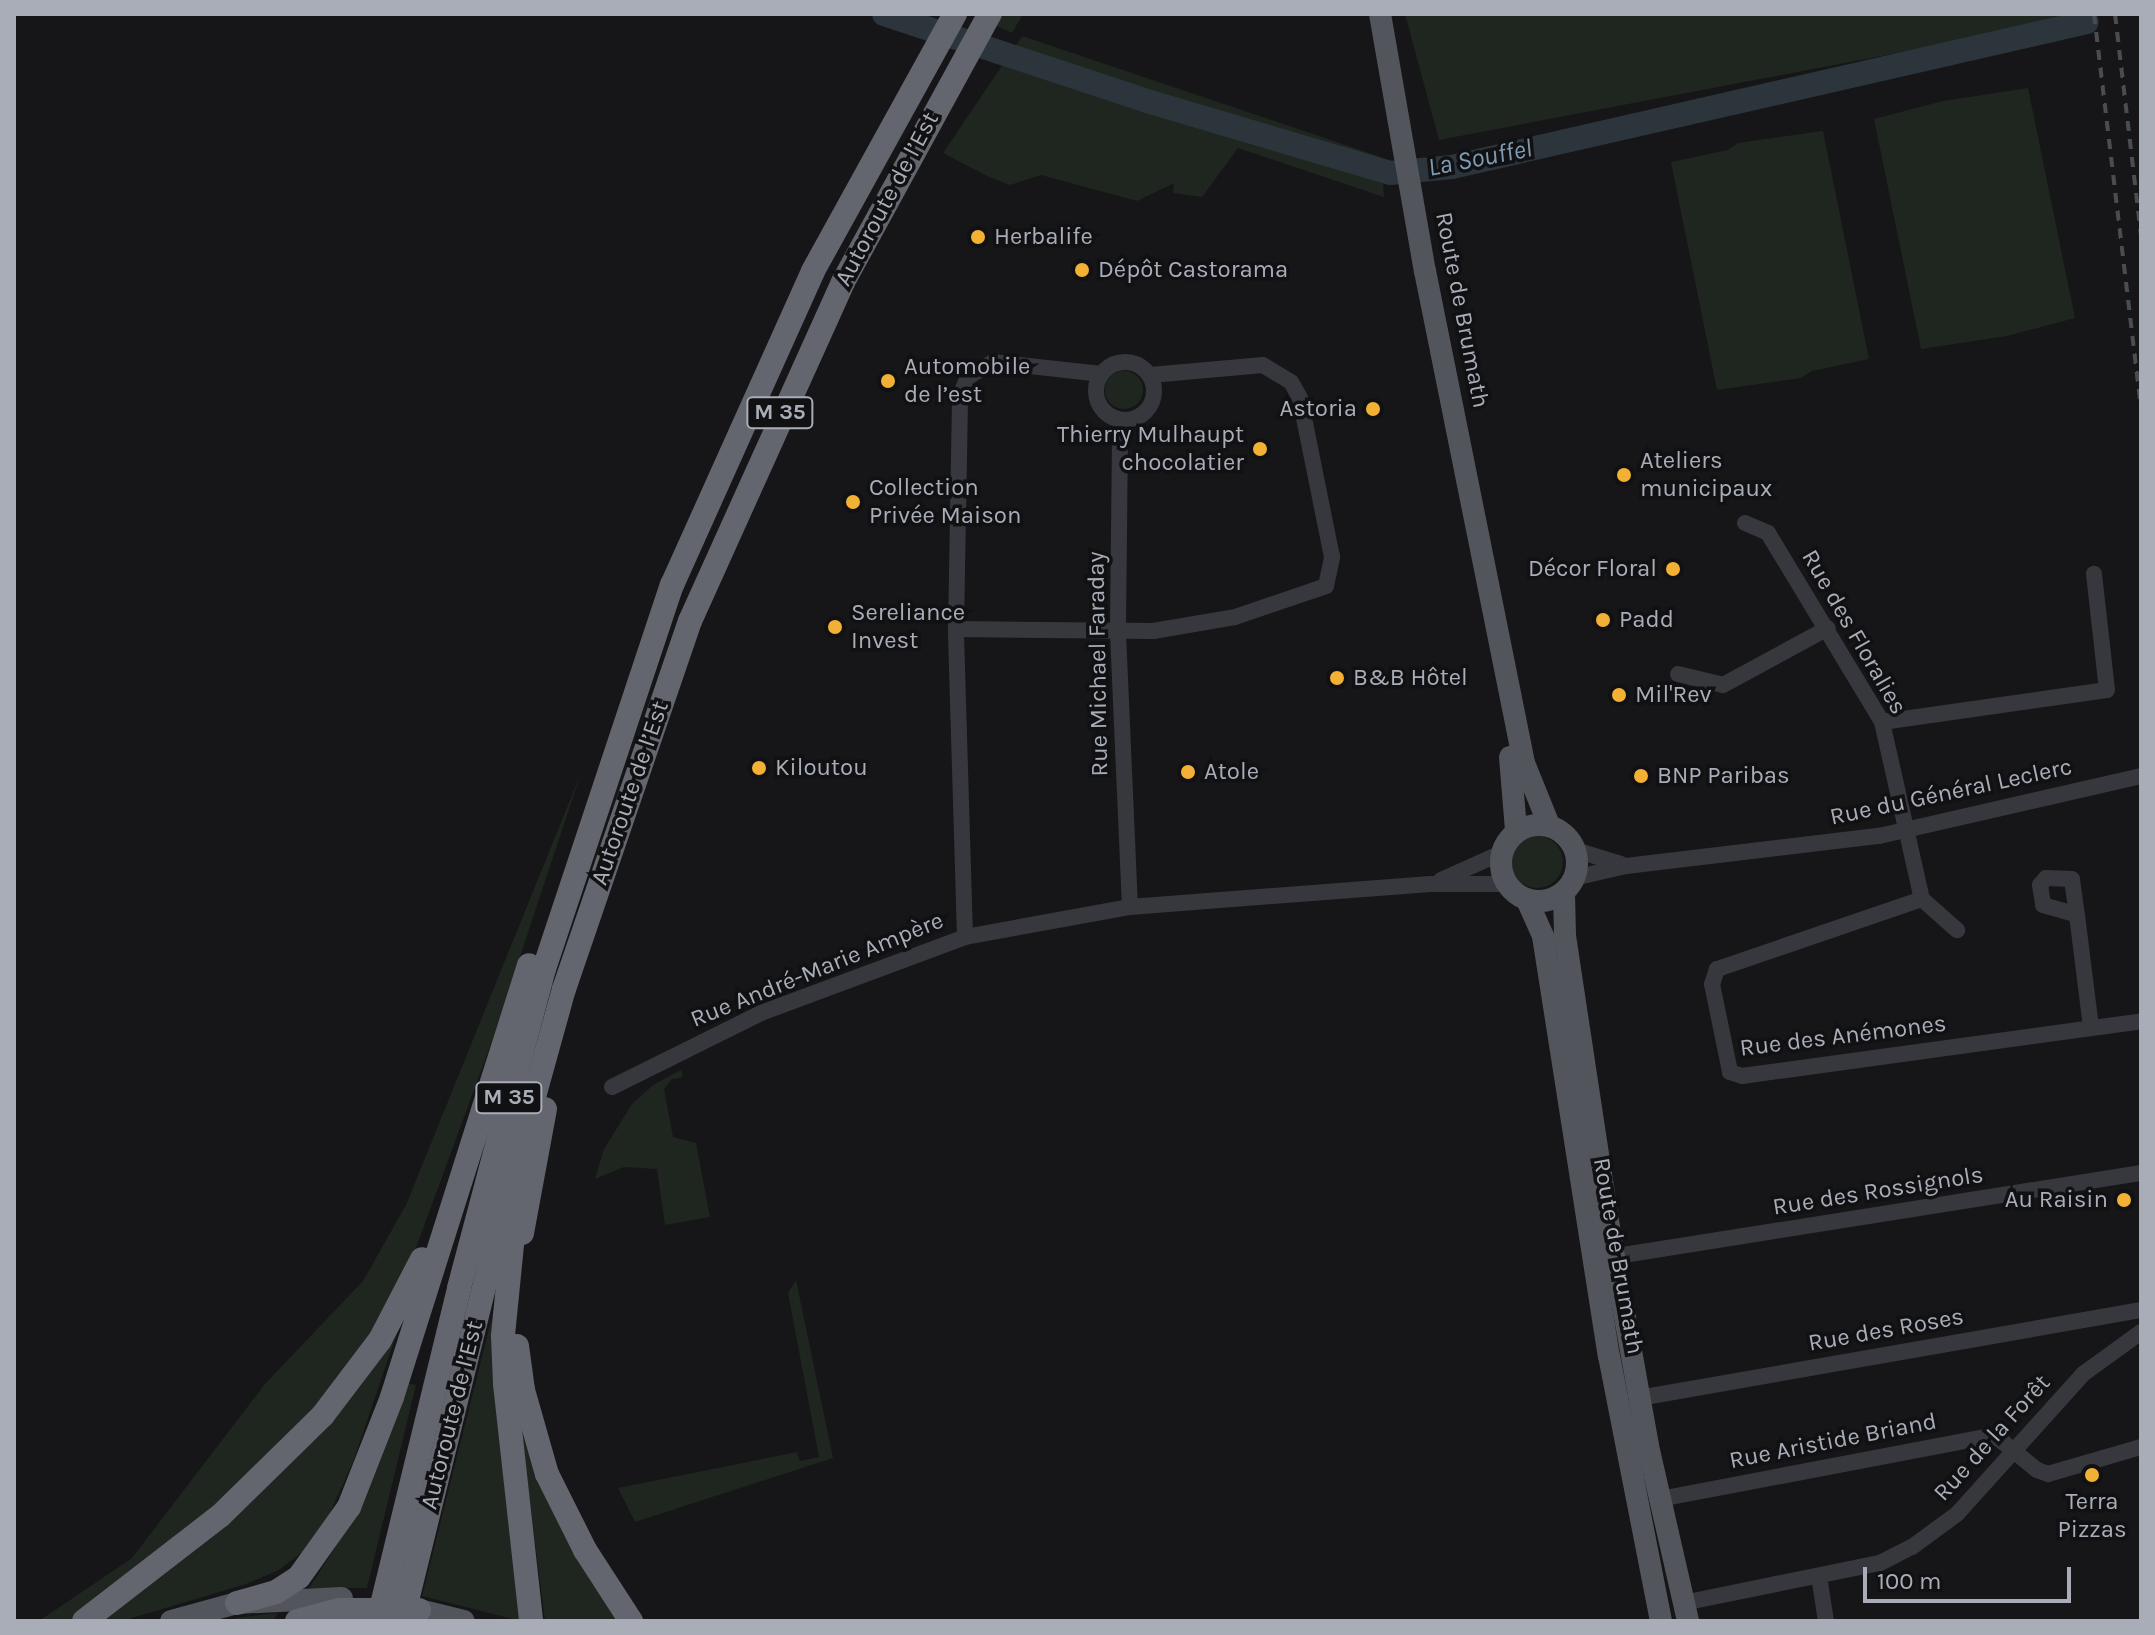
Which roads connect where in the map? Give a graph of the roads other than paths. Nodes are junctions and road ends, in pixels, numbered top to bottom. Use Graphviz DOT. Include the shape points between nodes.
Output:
graph roads {
  1 [pos="955,14"];
  2 [pos="990,14"];
  3 [pos="1380,14"];
  4 [pos="1101,374"];
  5 [pos="1174,374"];
  6 [pos="1078,375"];
  7 [pos="1150,375"];
  8 [pos="1096,393"];
  9 [pos="1155,393"];
  10 [pos="1120,425"];
  11 [pos="1745,523"];
  12 [pos="1486,569"];
  13 [pos="2094,574"];
  14 [pos="672,585"];
  15 [pos="1828,628"];
  16 [pos="956,629"];
  17 [pos="1118,633"];
  18 [pos="1678,674"];
  19 [pos="1882,722"];
  20 [pos="2141,776"];
  21 [pos="1549,825"];
  22 [pos="1516,830"];
  23 [pos="1904,831"];
  24 [pos="1575,850"];
  25 [pos="1501,853"];
  26 [pos="1626,866"];
  27 [pos="1430,884"];
  28 [pos="1507,884"];
  29 [pos="1569,886"];
  30 [pos="596,891"];
  31 [pos="1922,899"];
  32 [pos="1527,900"];
  33 [pos="1130,907"];
  34 [pos="2077,915"];
  35 [pos="1957,930"];
  36 [pos="965,937"];
  37 [pos="2141,1021"];
  38 [pos="2091,1028"];
  39 [pos="612,1087"];
  40 [pos="545,1109"];
  41 [pos="475,1134"];
  42 [pos="2141,1176"];
  43 [pos="1616,1252"];
  44 [pos="2141,1310"];
  45 [pos="2141,1332"];
  46 [pos="1639,1398"];
  47 [pos="2141,1447"];
  48 [pos="2012,1449"];
  49 [pos="1660,1499"];
  50 [pos="1646,1545"];
  51 [pos="1819,1576"];
  52 [pos="237,1603"];
  53 [pos="340,1604"];
  54 [pos="1686,1612"];
  55 [pos="410,1615"];
  56 [pos="456,1619"];
  57 [pos="84,1621"];
  58 [pos="171,1621"];
  59 [pos="297,1621"];
  60 [pos="378,1621"];
  61 [pos="531,1621"];
  62 [pos="631,1621"];
  63 [pos="1650,1621"];
  64 [pos="1661,1621"];
  65 [pos="1826,1621"];
  1 -- 14 [label="highway, Autoroute de l’Est / M 35" via="813,271"];
  2 -- 30 [label="highway, Autoroute de l’Est / M 35" via="835,296 749,481 690,621"];
  3 -- 12 [label="main road, Route de Brumath"];
  4 -- 6 [label="street"];
  4 -- 7 [label="street" via="1125,362"];
  4 -- 8 [label="street"];
  5 -- 7 [label="street"];
  5 -- 9 [label="street"];
  5 -- 17 [label="street" via="1263,365 1291,382 1300,398 1333,572 1326,586 1310,595 1265,608"];
  6 -- 8 [label="street"];
  6 -- 16 [label="street" via="993,362 968,377 960,395"];
  7 -- 9 [label="street"];
  8 -- 10 [label="street" via="1101,407"];
  9 -- 10 [label="street" via="1149,408"];
  10 -- 17 [label="street, Rue Michael Faraday"];
  11 -- 15 [label="street, Rue des Floralies" via="1768,533"];
  12 -- 21 [label="main road, Route de Brumath" via="1524,763"];
  12 -- 22 [label="main road, Route de Brumath"];
  13 -- 19 [label="street" via="2107,690"];
  14 -- 41 [label="highway" via="536,943"];
  14 -- 60 [label="highway, Autoroute de l’Est / M 35" via="540,985"];
  15 -- 18 [label="street" via="1723,685"];
  15 -- 19 [label="street, Rue des Floralies"];
  16 -- 17 [label="street"];
  16 -- 36 [label="street"];
  17 -- 33 [label="street, Rue Michael Faraday"];
  19 -- 23 [label="street, Rue des Floralies"];
  20 -- 23 [label="street, Rue du Général Leclerc"];
  21 -- 22 [label="main road"];
  21 -- 24 [label="main road" via="1564,833"];
  22 -- 25 [label="main road"];
  23 -- 26 [label="street, Rue du Général Leclerc"];
  23 -- 31 [label="street"];
  24 -- 26 [label="street, Rue du Général Leclerc"];
  24 -- 29 [label="main road"];
  25 -- 27 [label="street, Rue André-Marie Ampère"];
  25 -- 28 [label="main road"];
  26 -- 29 [label="street, Rue du Général Leclerc"];
  27 -- 28 [label="street, Rue André-Marie Ampère"];
  27 -- 33 [label="street, Rue André-Marie Ampère"];
  28 -- 32 [label="main road"];
  29 -- 32 [label="main road"];
  29 -- 43 [label="main road, Route de Brumath" via="1574,983 1586,994 1618,1233"];
  30 -- 40 [label="highway" via="577,994"];
  30 -- 55 [label="highway, Autoroute de l’Est / M 35" via="527,1117"];
  31 -- 35 [label="street"];
  31 -- 38 [label="street, Rue des Anémones" via="1717,969 1712,984 1730,1072 1742,1076"];
  32 -- 50 [label="main road, Route de Brumath" via="1543,936 1588,1235"];
  33 -- 36 [label="street, Rue André-Marie Ampère"];
  34 -- 38 [label="street"];
  36 -- 39 [label="street, Rue André-Marie Ampère" via="761,1013"];
  37 -- 38 [label="street, Rue des Anémones"];
  40 -- 61 [label="highway" via="515,1217 503,1336"];
  40 -- 62 [label="highway" via="519,1263 517,1345 523,1390 547,1474 563,1509"];
  41 -- 52 [label="highway" via="392,1397 349,1507 299,1577 276,1592"];
  41 -- 57 [label="highway" via="405,1297 348,1386 220,1516"];
  42 -- 43 [label="street, Rue des Rossignols"];
  43 -- 46 [label="main road, Route de Brumath"];
  44 -- 46 [label="street, Rue des Roses"];
  45 -- 48 [label="street, Rue de la Forêt" via="2083,1374"];
  46 -- 49 [label="main road, Route de Brumath"];
  47 -- 48 [label="street, Rue Aristide Briand" via="2048,1474"];
  48 -- 49 [label="street, Rue Aristide Briand" via="1998,1438 1986,1437"];
  48 -- 51 [label="street, Rue de la Forêt" via="1957,1514 1912,1547 1880,1563"];
  49 -- 54 [label="main road, Route de Brumath"];
  50 -- 63 [label="main road" via="1641,1570"];
  50 -- 64 [label="main road, Route de Brumath"];
  51 -- 54 [label="street, Rue de la Forêt"];
  51 -- 65 [label="street"];
  52 -- 53 [label="main road"];
  52 -- 58 [label="main road"];
  53 -- 55 [label="highway, bridge"];
  53 -- 59 [label="highway"];
  55 -- 56 [label="main road"];
}
